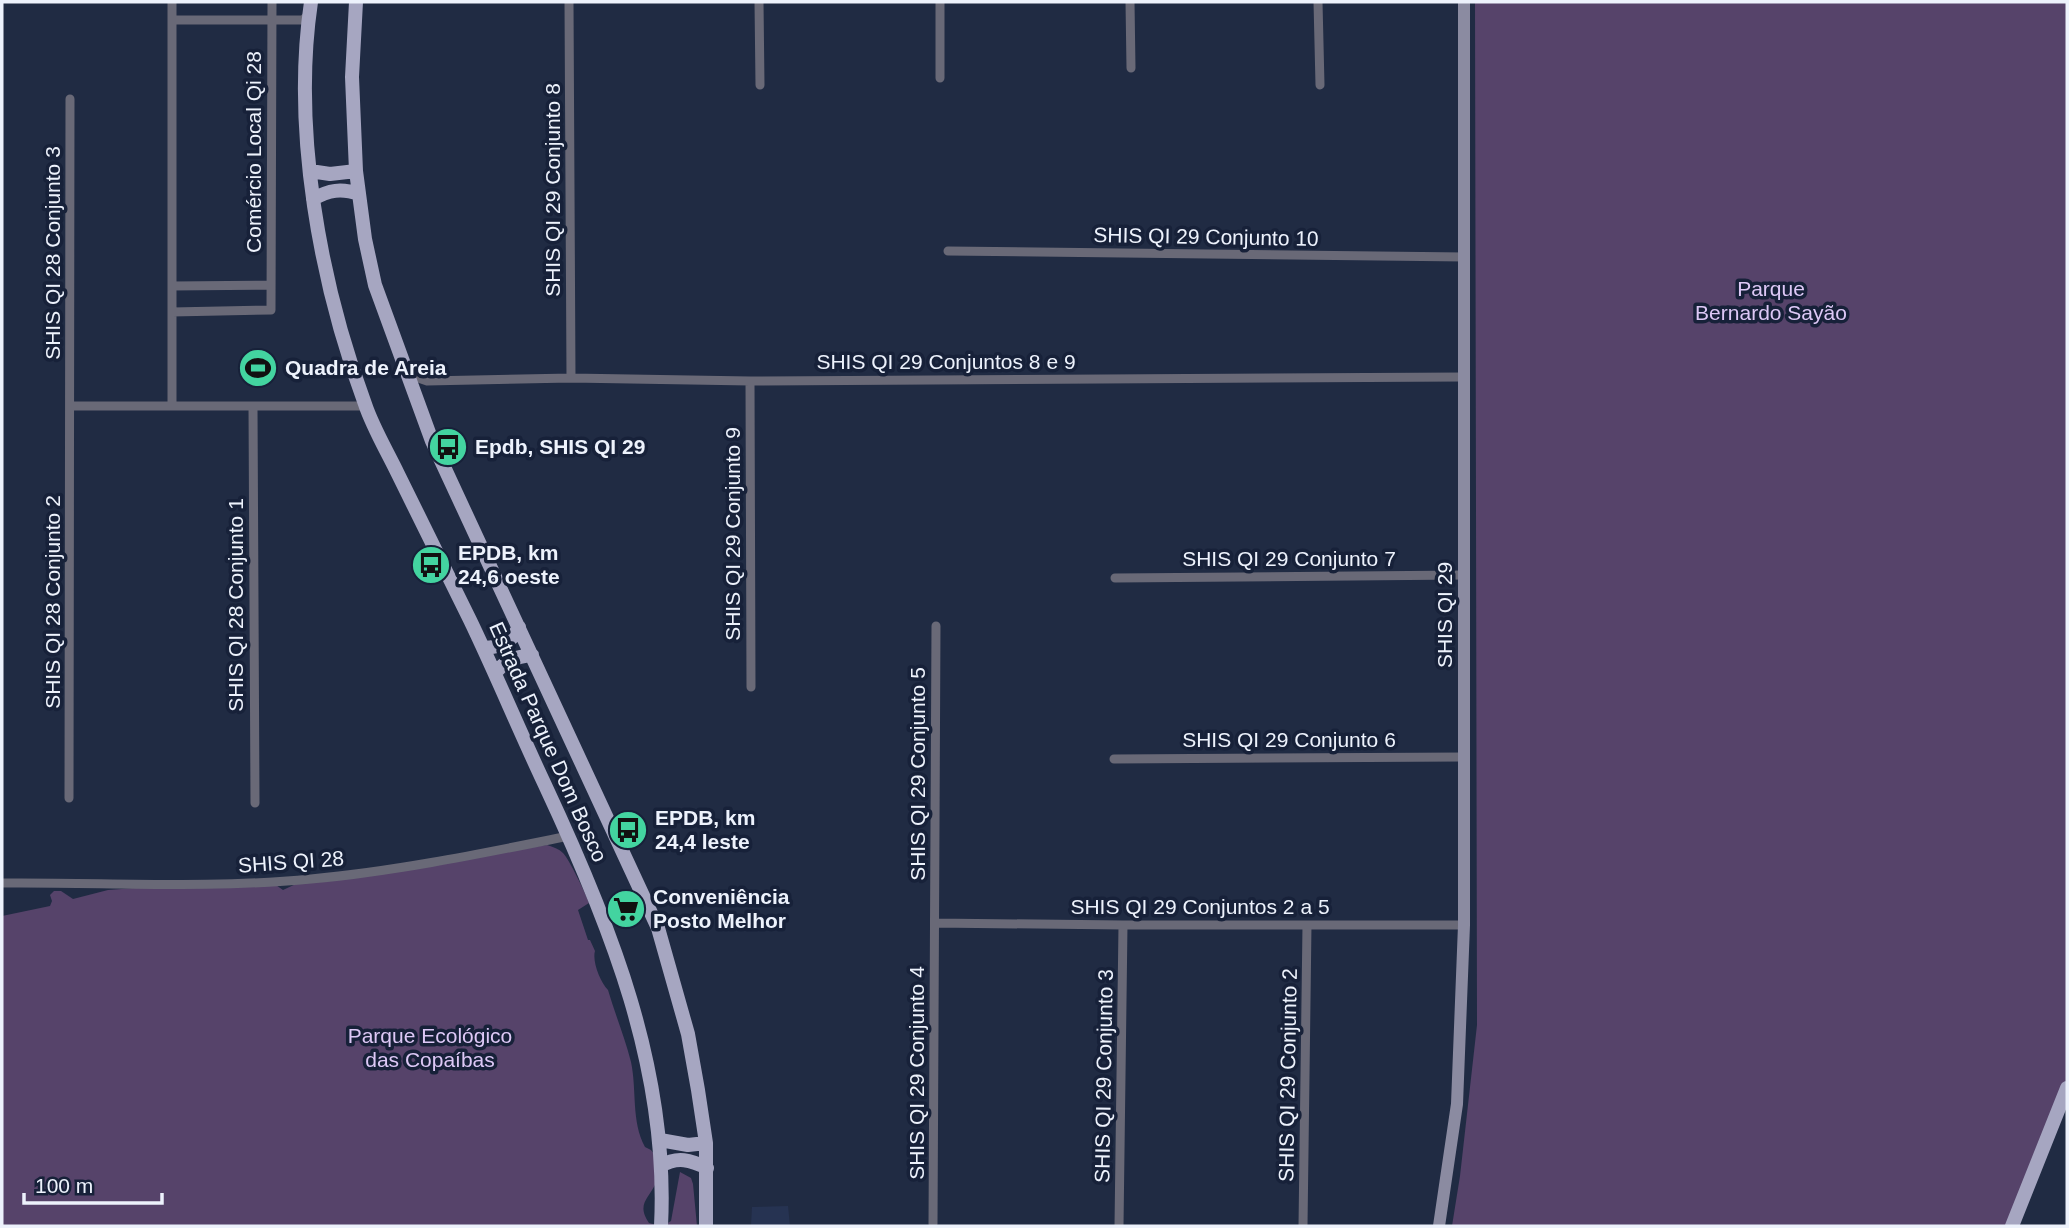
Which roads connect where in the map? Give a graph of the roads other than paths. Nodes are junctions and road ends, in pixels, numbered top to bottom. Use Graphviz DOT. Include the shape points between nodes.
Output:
graph roads {
  1 [pos="172,2"];
  2 [pos="272,2"];
  3 [pos="356,2"];
  4 [pos="569,2"];
  5 [pos="759,2"];
  6 [pos="940,2"];
  7 [pos="1130,2"];
  8 [pos="1318,2"];
  9 [pos="1464,2"];
  10 [pos="308,15"];
  11 [pos="272,18"];
  12 [pos="172,20"];
  13 [pos="1131,68"];
  14 [pos="940,78"];
  15 [pos="760,85"];
  16 [pos="1320,85"];
  17 [pos="70,99"];
  18 [pos="310,171"];
  19 [pos="356,171"];
  20 [pos="359,194"];
  21 [pos="313,199"];
  22 [pos="948,251"];
  23 [pos="1465,257"];
  24 [pos="271,285"];
  25 [pos="172,286"];
  26 [pos="172,312"];
  27 [pos="406,374"];
  28 [pos="1464,377"];
  29 [pos="572,379"];
  30 [pos="750,381"];
  31 [pos="427,382"];
  32 [pos="414,393"];
  33 [pos="71,406"];
  34 [pos="172,406"];
  35 [pos="253,406"];
  36 [pos="365,406"];
  37 [pos="1464,575"];
  38 [pos="1115,578"];
  39 [pos="936,626"];
  40 [pos="519,627"];
  41 [pos="484,648"];
  42 [pos="532,655"];
  43 [pos="495,673"];
  44 [pos="751,687"];
  45 [pos="1464,757"];
  46 [pos="1114,759"];
  47 [pos="69,798"];
  48 [pos="255,803"];
  49 [pos="569,836"];
  50 [pos="5,884"];
  51 [pos="935,923"];
  52 [pos="1123,925"];
  53 [pos="1307,925"];
  54 [pos="1464,925"];
  55 [pos="2067,1088"];
  56 [pos="660,1140"];
  57 [pos="706,1143"];
  58 [pos="661,1166"];
  59 [pos="707,1168"];
  60 [pos="933,1224"];
  61 [pos="661,1226"];
  62 [pos="706,1226"];
  63 [pos="1119,1226"];
  64 [pos="1303,1226"];
  65 [pos="1438,1226"];
  66 [pos="2012,1226"];
  1 -- 12 [label="street"];
  2 -- 11 [label="street, Comércio Local Qi 28"];
  3 -- 19 [label="main road, Estrada Parque Dom Bosco" via="352,77"];
  4 -- 29 [label="street, SHIS QI 29 Conjunto 8"];
  5 -- 15 [label="street"];
  6 -- 14 [label="street"];
  7 -- 13 [label="street"];
  8 -- 16 [label="street"];
  9 -- 23 [label="street, SHIS QI 29"];
  10 -- 11 [label="street"];
  10 -- 18 [label="main road, Estrada Parque Dom Bosco"];
  11 -- 12 [label="street"];
  11 -- 24 [label="street, Comércio Local Qi 28"];
  12 -- 25 [label="street"];
  17 -- 33 [label="street, SHIS QI 28 Conjunto 3"];
  18 -- 19 [label="main road"];
  18 -- 21 [label="main road, Estrada Parque Dom Bosco"];
  19 -- 20 [label="main road, Estrada Parque Dom Bosco"];
  20 -- 21 [label="main road" via="336,190"];
  20 -- 27 [label="main road, Estrada Parque Dom Bosco" via="375,285"];
  21 -- 36 [label="main road, Estrada Parque Dom Bosco" via="321,255"];
  22 -- 23 [label="street, SHIS QI 29 Conjunto 10"];
  23 -- 28 [label="street, SHIS QI 29"];
  24 -- 25 [label="street"];
  24 -- 26 [label="street, Comércio Local Qi 28" via="271,310"];
  25 -- 26 [label="street"];
  26 -- 34 [label="street"];
  27 -- 31 [label="street, SHIS QI 29 Conjuntos 8 e 9"];
  27 -- 32 [label="main road, Estrada Parque Dom Bosco"];
  28 -- 30 [label="street, SHIS QI 29 Conjuntos 8 e 9"];
  28 -- 37 [label="street, SHIS QI 29"];
  29 -- 30 [label="street, SHIS QI 29 Conjuntos 8 e 9"];
  29 -- 31 [label="street, SHIS QI 29 Conjuntos 8 e 9"];
  30 -- 44 [label="street, SHIS QI 29 Conjunto 9"];
  31 -- 32 [label="street"];
  32 -- 40 [label="main road, Estrada Parque Dom Bosco"];
  33 -- 34 [label="street"];
  33 -- 47 [label="street, SHIS QI 28 Conjunto 2"];
  34 -- 35 [label="street"];
  35 -- 36 [label="street"];
  35 -- 48 [label="street, SHIS QI 28 Conjunto 1"];
  36 -- 41 [label="main road, Estrada Parque Dom Bosco"];
  37 -- 38 [label="street, SHIS QI 29 Conjunto 7"];
  37 -- 45 [label="street, SHIS QI 29"];
  39 -- 51 [label="street, SHIS QI 29 Conjunto 5"];
  40 -- 41 [label="main road" via="509,642"];
  40 -- 42 [label="main road, Estrada Parque Dom Bosco"];
  41 -- 43 [label="main road, Estrada Parque Dom Bosco"];
  42 -- 43 [label="main road" via="514,657"];
  42 -- 57 [label="main road, Estrada Parque Dom Bosco" via="658,928 688,1034"];
  43 -- 49 [label="main road, Estrada Parque Dom Bosco"];
  45 -- 46 [label="street, SHIS QI 29 Conjunto 6"];
  45 -- 54 [label="street, SHIS QI 29"];
  49 -- 50 [label="street, SHIS QI 28" via="451,860 309,880 198,885"];
  49 -- 56 [label="main road, Estrada Parque Dom Bosco" via="607,926 635,1011"];
  51 -- 52 [label="street, SHIS QI 29 Conjuntos 2 a 5"];
  51 -- 60 [label="street, SHIS QI 29 Conjunto 4"];
  52 -- 53 [label="street, SHIS QI 29 Conjuntos 2 a 5"];
  52 -- 63 [label="street, SHIS QI 29 Conjunto 3"];
  53 -- 54 [label="street, SHIS QI 29 Conjuntos 2 a 5"];
  53 -- 64 [label="street, SHIS QI 29 Conjunto 2"];
  54 -- 65 [label="street, SHIS QI 29" via="1457,1104"];
  55 -- 66 [label="main road"];
  56 -- 57 [label="main road"];
  56 -- 58 [label="main road, Estrada Parque Dom Bosco"];
  57 -- 59 [label="main road, Estrada Parque Dom Bosco"];
  58 -- 59 [label="main road" via="685,1159"];
  58 -- 61 [label="main road, Estrada Parque Dom Bosco"];
  59 -- 62 [label="main road, Estrada Parque Dom Bosco"];
}
